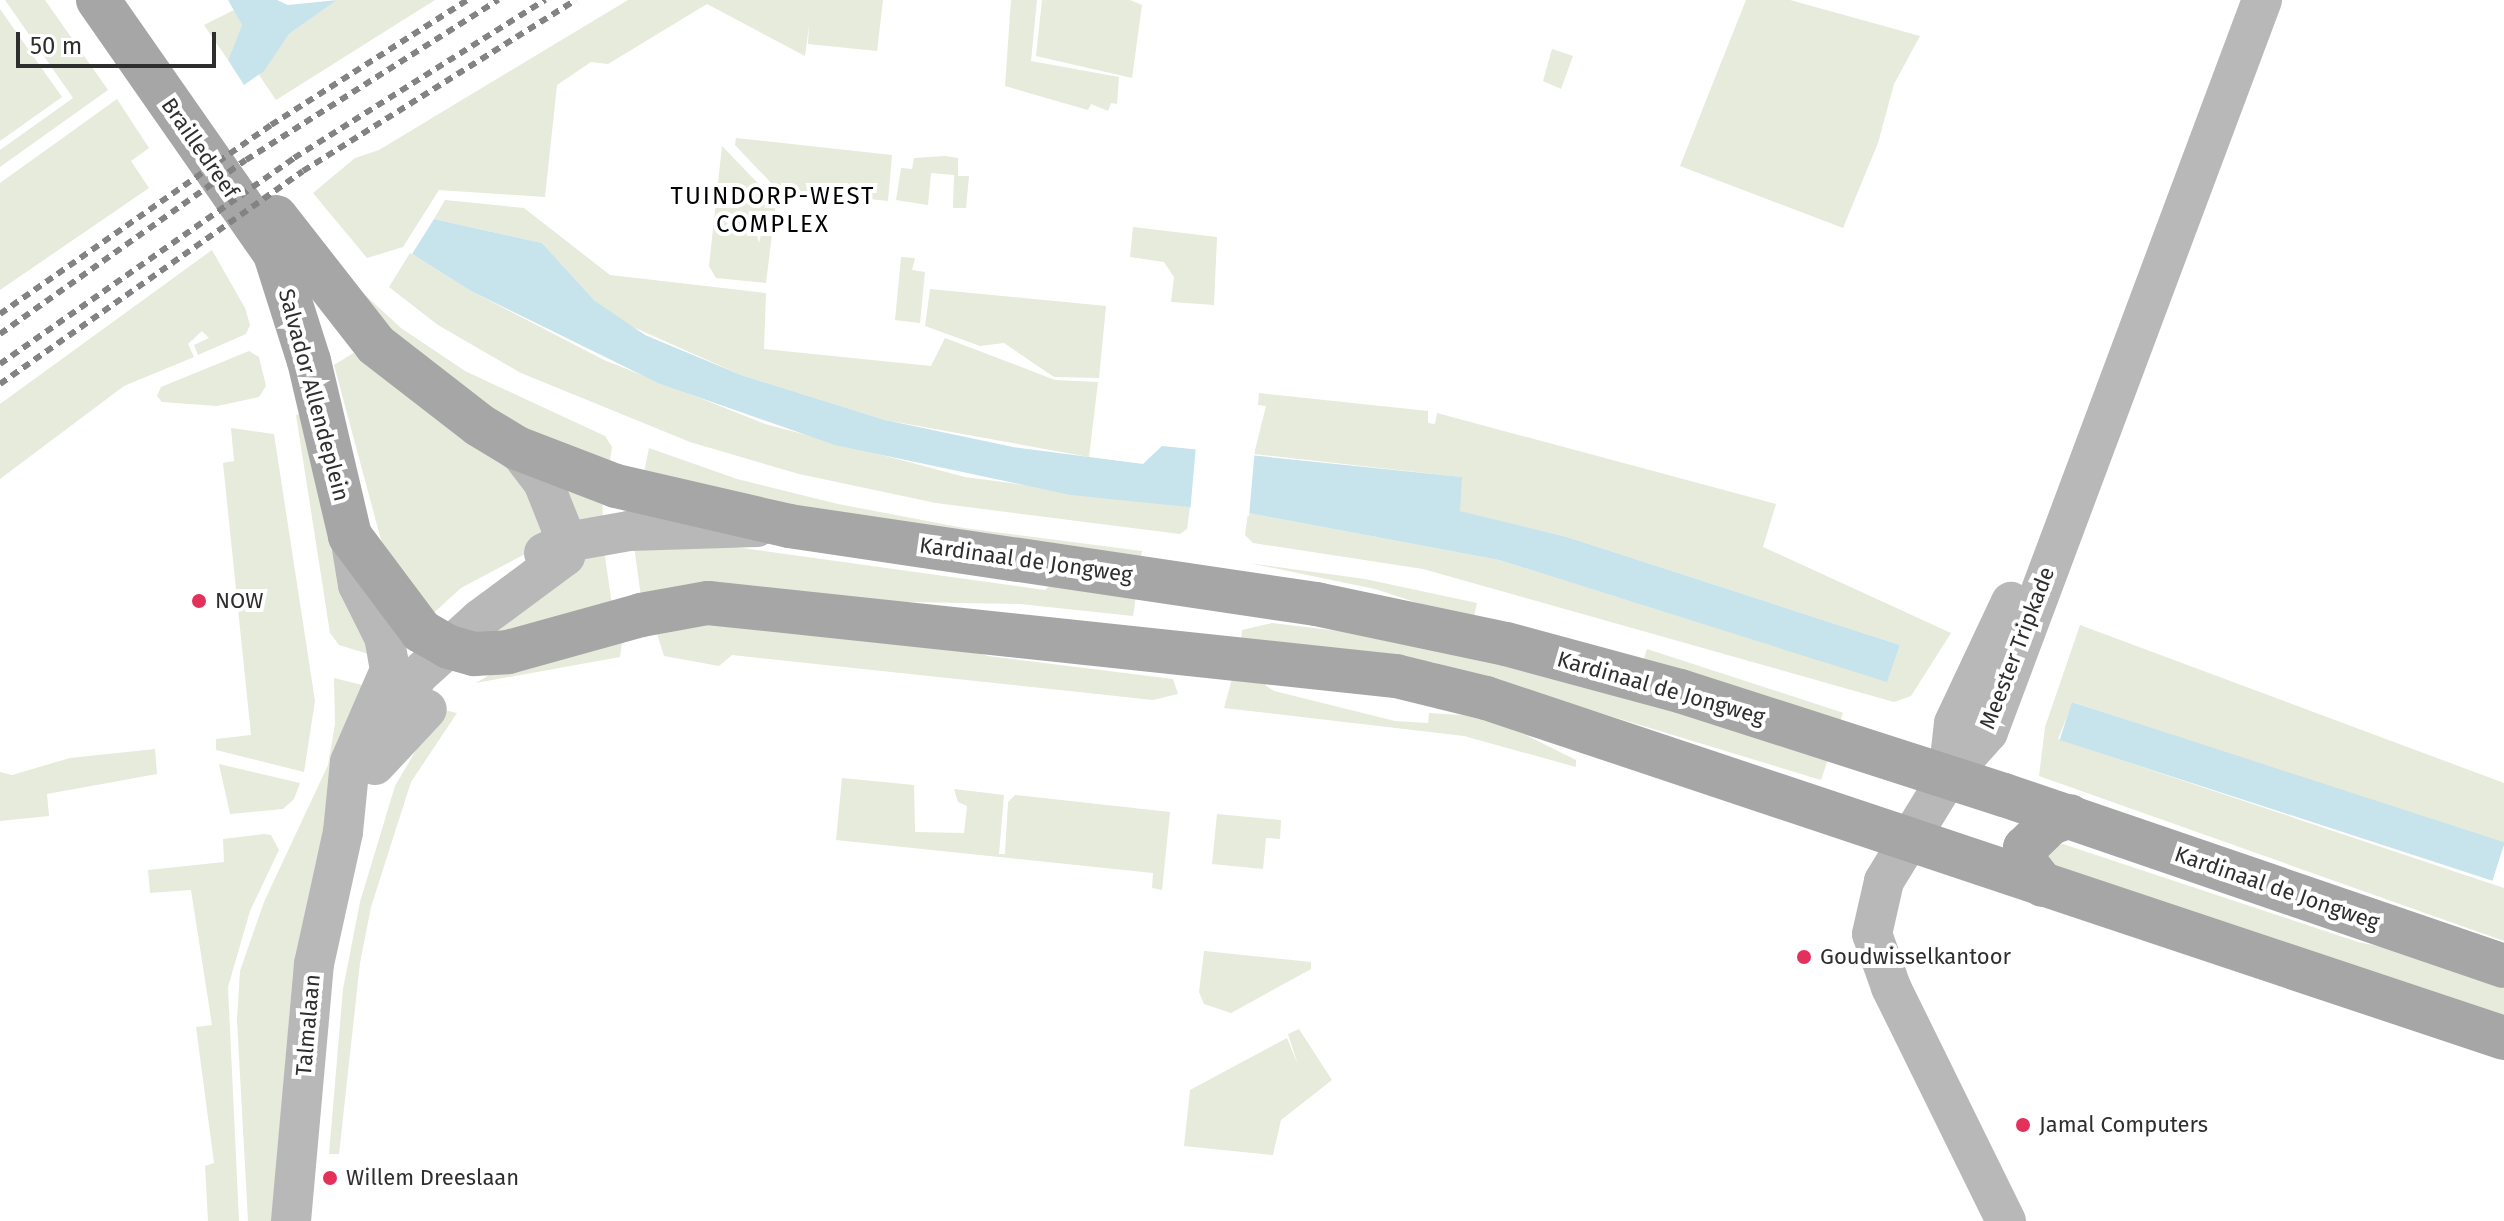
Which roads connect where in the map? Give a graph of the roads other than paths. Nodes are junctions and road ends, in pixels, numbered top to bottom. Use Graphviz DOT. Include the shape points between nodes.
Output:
graph roads {
  1 [pos="98,0"];
  2 [pos="132,0"];
  3 [pos="2243,0"];
  4 [pos="2262,0"];
  5 [pos="288,253"];
  6 [pos="517,448"];
  7 [pos="789,526"];
  8 [pos="350,536"];
  9 [pos="567,542"];
  10 [pos="437,641"];
  11 [pos="508,652"];
  12 [pos="390,670"];
  13 [pos="363,763"];
  14 [pos="1948,777"];
  15 [pos="2070,816"];
  16 [pos="1908,841"];
  17 [pos="2043,885"];
  18 [pos="2504,966"];
  19 [pos="2504,1038"];
  20 [pos="291,1221"];
  21 [pos="2006,1221"];
  1 -- 5 [label="main road, Brailledreef"];
  2 -- 5 [label="main road, Brailledreef"];
  3 -- 14 [label="street, Meester Tripkade" via="2046,521 1954,723"];
  4 -- 14 [label="street, Meester Tripkade" via="1988,732"];
  5 -- 6 [label="main road, Salvador Allendeplein" via="376,345"];
  5 -- 8 [label="main road, Salvador Allendeplein"];
  6 -- 7 [label="main road, Salvador Allendeplein" via="646,495"];
  6 -- 9 [label="street, Salvador Allendeplein" via="543,482"];
  7 -- 9 [label="street" via="640,530"];
  7 -- 14 [label="main road, Kardinaal de Jongweg" via="1403,619 1680,691"];
  8 -- 10 [label="main road, Salvador Allendeplein" via="376,578"];
  8 -- 12 [label="street, Salvador Allendeplein" via="358,585 384,637"];
  9 -- 10 [label="street" via="456,603"];
  10 -- 11 [label="main road" via="474,654"];
  10 -- 12 [label="street"];
  10 -- 13 [label="street"];
  11 -- 13 [label="street" via="467,666"];
  11 -- 16 [label="main road" via="677,606 762,606 1396,676 1486,698"];
  12 -- 13 [label="street"];
  13 -- 20 [label="street, Talmalaan" via="314,964"];
  14 -- 15 [label="main road, Kardinaal de Jongweg"];
  14 -- 16 [label="street"];
  15 -- 17 [label="main road" via="2051,823 2025,848 2026,863"];
  15 -- 18 [label="main road, Kardinaal de Jongweg"];
  16 -- 17 [label="main road"];
  16 -- 21 [label="street" via="1884,881 1872,934 1891,987"];
  17 -- 19 [label="main road"];
}
